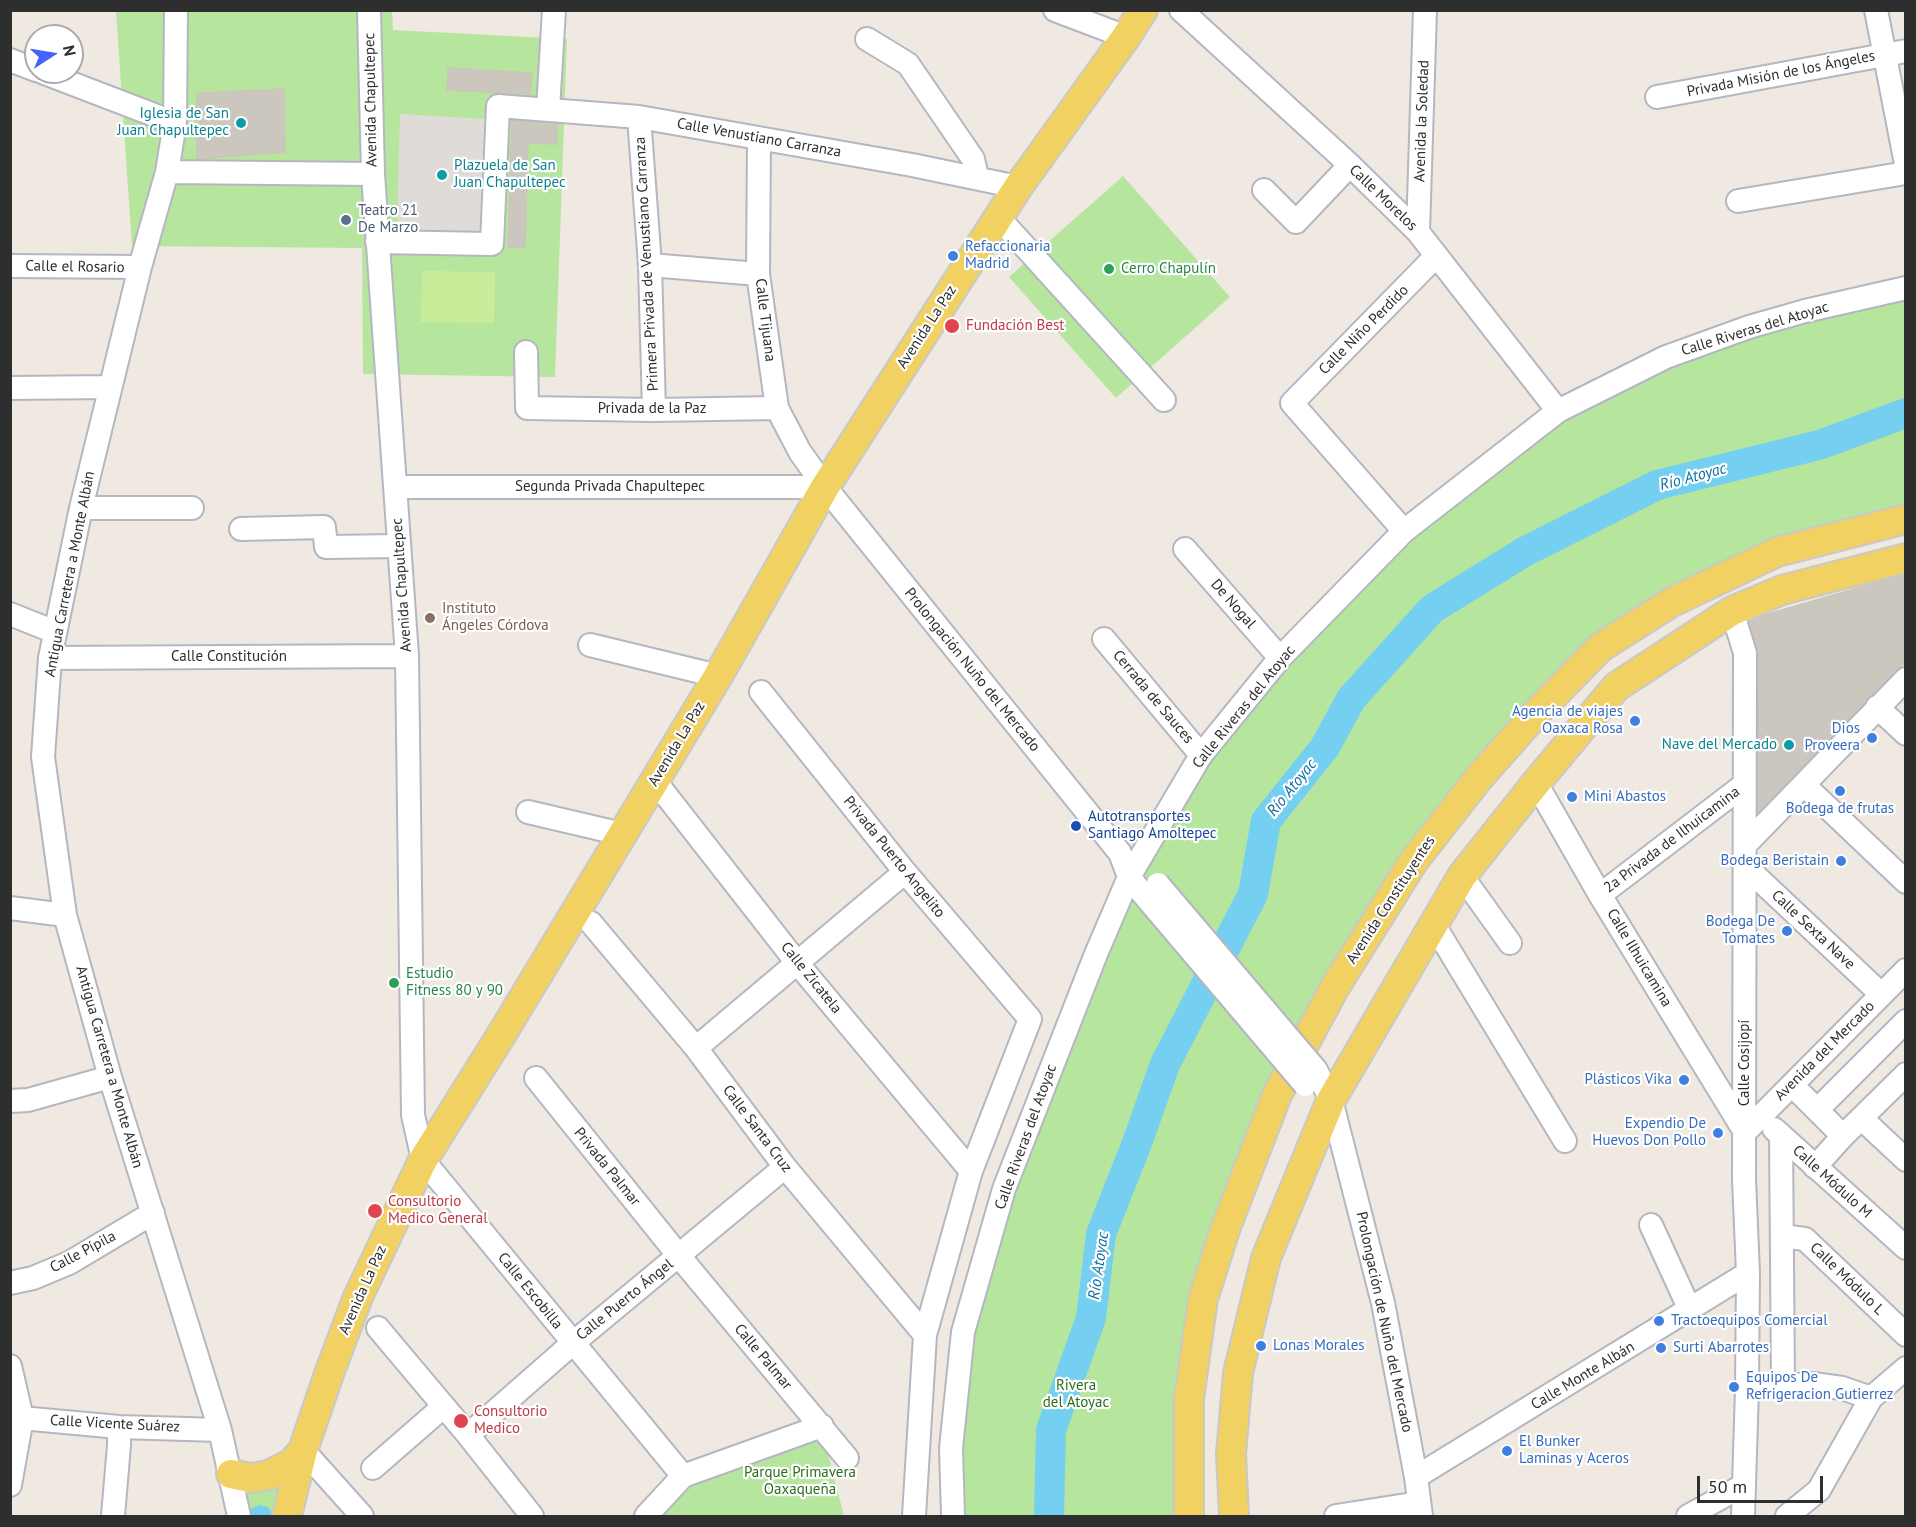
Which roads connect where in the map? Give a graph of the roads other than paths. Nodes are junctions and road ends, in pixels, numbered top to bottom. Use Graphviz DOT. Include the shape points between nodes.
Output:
graph roads {
  1 [pos="176,10"];
  2 [pos="369,10"];
  3 [pos="554,10"];
  4 [pos="1055,10"];
  5 [pos="1143,10"];
  6 [pos="1181,10"];
  7 [pos="1425,10"];
  8 [pos="1876,10"];
  9 [pos="1126,38"];
  10 [pos="867,39"];
  11 [pos="1895,53"];
  12 [pos="73,84"];
  13 [pos="1657,97"];
  14 [pos="548,109"];
  15 [pos="639,117"];
  16 [pos="175,123"];
  17 [pos="759,139"];
  18 [pos="1905,164"];
  19 [pos="1350,165"];
  20 [pos="167,172"];
  21 [pos="1905,173"];
  22 [pos="372,174"];
  23 [pos="977,177"];
  24 [pos="1018,187"];
  25 [pos="1264,190"];
  26 [pos="1748,199"];
  27 [pos="997,219"];
  28 [pos="1418,232"];
  29 [pos="377,242"];
  30 [pos="1436,256"];
  31 [pos="650,265"];
  32 [pos="10,266"];
  33 [pos="140,267"];
  34 [pos="758,274"];
  35 [pos="1905,288"];
  36 [pos="526,352"];
  37 [pos="110,387"];
  38 [pos="10,388"];
  39 [pos="1164,400"];
  40 [pos="777,408"];
  41 [pos="654,410"];
  42 [pos="1558,411"];
  43 [pos="396,487"];
  44 [pos="825,487"];
  45 [pos="81,508"];
  46 [pos="192,508"];
  47 [pos="1905,519"];
  48 [pos="241,529"];
  49 [pos="1404,531"];
  50 [pos="399,546"];
  51 [pos="1185,549"];
  52 [pos="1905,558"];
  53 [pos="1732,611"];
  54 [pos="10,614"];
  55 [pos="55,632"];
  56 [pos="1104,639"];
  57 [pos="590,645"];
  58 [pos="407,656"];
  59 [pos="50,658"];
  60 [pos="1280,658"];
  61 [pos="718,676"];
  62 [pos="1905,679"];
  63 [pos="761,692"];
  64 [pos="1877,707"];
  65 [pos="1905,734"];
  66 [pos="1201,755"];
  67 [pos="655,781"];
  68 [pos="1536,783"];
  69 [pos="1745,784"];
  70 [pos="1804,785"];
  71 [pos="528,812"];
  72 [pos="622,834"];
  73 [pos="1745,854"];
  74 [pos="1129,863"];
  75 [pos="905,872"];
  76 [pos="1462,876"];
  77 [pos="1905,882"];
  78 [pos="1600,895"];
  79 [pos="10,908"];
  80 [pos="65,915"];
  81 [pos="591,922"];
  82 [pos="1434,925"];
  83 [pos="1510,943"];
  84 [pos="798,964"];
  85 [pos="1905,970"];
  86 [pos="1881,994"];
  87 [pos="1905,1021"];
  88 [pos="696,1048"];
  89 [pos="1905,1074"];
  90 [pos="110,1077"];
  91 [pos="536,1078"];
  92 [pos="1792,1085"];
  93 [pos="10,1101"];
  94 [pos="1817,1110"];
  95 [pos="1332,1113"];
  96 [pos="1861,1118"];
  97 [pos="1752,1124"];
  98 [pos="1781,1135"];
  99 [pos="1843,1136"];
  100 [pos="1565,1141"];
  101 [pos="423,1160"];
  102 [pos="1905,1160"];
  103 [pos="785,1167"];
  104 [pos="1815,1167"];
  105 [pos="971,1171"];
  106 [pos="153,1213"];
  107 [pos="1651,1225"];
  108 [pos="1782,1236"];
  109 [pos="1905,1248"];
  110 [pos="679,1256"];
  111 [pos="1748,1274"];
  112 [pos="10,1283"];
  113 [pos="1690,1310"];
  114 [pos="378,1328"];
  115 [pos="925,1335"];
  116 [pos="1905,1335"];
  117 [pos="573,1343"];
  118 [pos="10,1365"];
  119 [pos="1905,1368"];
  120 [pos="1783,1386"];
  121 [pos="1747,1389"];
  122 [pos="1871,1398"];
  123 [pos="443,1407"];
  124 [pos="16,1417"];
  125 [pos="822,1426"];
  126 [pos="119,1427"];
  127 [pos="220,1430"];
  128 [pos="468,1435"];
  129 [pos="303,1450"];
  130 [pos="847,1458"];
  131 [pos="374,1468"];
  132 [pos="231,1474"];
  133 [pos="683,1476"];
  134 [pos="1416,1477"];
  135 [pos="10,1485"];
  136 [pos="1744,1485"];
  137 [pos="1420,1510"];
  138 [pos="520,1512"];
  139 [pos="113,1516"];
  140 [pos="239,1516"];
  141 [pos="287,1516"];
  142 [pos="362,1516"];
  143 [pos="646,1516"];
  144 [pos="914,1516"];
  145 [pos="953,1516"];
  146 [pos="1189,1516"];
  147 [pos="1234,1516"];
  148 [pos="1336,1516"];
  149 [pos="1688,1516"];
  150 [pos="1743,1516"];
  151 [pos="1787,1516"];
  1 -- 16 [label="street, Antigua Carretera a Monte Albán"];
  2 -- 22 [label="street, Avenida Chapultepec"];
  3 -- 14 [label="street"];
  4 -- 9 [label="street"];
  5 -- 9 [label="main road, Avenida La Paz"];
  6 -- 19 [label="street, Calle Morelos"];
  7 -- 28 [label="street, Avenida la Soledad"];
  8 -- 11 [label="street"];
  9 -- 24 [label="main road, Avenida La Paz"];
  10 -- 23 [label="street" via="908,64 973,159"];
  11 -- 13 [label="street, Privada Misión de los Ángeles"];
  11 -- 18 [label="street"];
  12 -- 16 [label="street"];
  14 -- 15 [label="street, Calle Venustiano Carranza"];
  14 -- 29 [label="street, Calle Venustiano Carranza" via="498,106 492,244"];
  15 -- 17 [label="street, Calle Venustiano Carranza"];
  15 -- 31 [label="street, Primera Privada de Venustiano Carranza"];
  16 -- 20 [label="street, Antigua Carretera a Monte Albán"];
  17 -- 23 [label="street, Calle Venustiano Carranza"];
  17 -- 34 [label="street, Calle Tijuana"];
  19 -- 25 [label="street" via="1296,222"];
  19 -- 28 [label="street, Calle Morelos"];
  20 -- 22 [label="street"];
  20 -- 33 [label="street, Antigua Carretera a Monte Albán"];
  21 -- 26 [label="street"];
  22 -- 29 [label="street, Avenida Chapultepec"];
  23 -- 24 [label="street, Calle Venustiano Carranza"];
  24 -- 27 [label="main road, Avenida La Paz"];
  27 -- 39 [label="street"];
  27 -- 44 [label="main road, Avenida La Paz"];
  28 -- 30 [label="street, Calle Morelos"];
  29 -- 43 [label="street, Avenida Chapultepec"];
  30 -- 42 [label="street, Calle Morelos"];
  30 -- 49 [label="street, Calle Niño Perdido" via="1292,403"];
  31 -- 34 [label="street"];
  31 -- 41 [label="street, Primera Privada de Venustiano Carranza"];
  32 -- 33 [label="street, Calle el Rosario"];
  33 -- 37 [label="street, Antigua Carretera a Monte Albán"];
  34 -- 40 [label="street, Calle Tijuana"];
  35 -- 42 [label="street, Calle Riveras del Atoyac" via="1749,327 1666,357"];
  36 -- 41 [label="street, Privada de la Paz" via="527,408"];
  37 -- 38 [label="street"];
  37 -- 45 [label="street, Antigua Carretera a Monte Albán"];
  40 -- 41 [label="street, Privada de la Paz"];
  40 -- 44 [label="street, Calle Tijuana" via="800,452"];
  42 -- 49 [label="street, Calle Riveras del Atoyac"];
  43 -- 44 [label="street, Segunda Privada Chapultepec"];
  43 -- 50 [label="street, Avenida Chapultepec"];
  44 -- 61 [label="main road, Avenida La Paz"];
  44 -- 74 [label="street, Prolongación Nuño del Mercado"];
  45 -- 46 [label="street"];
  45 -- 55 [label="street, Antigua Carretera a Monte Albán"];
  47 -- 146 [label="main road, Avenida Constituyentes" via="1777,552 1672,602 1601,647 1478,779 1413,862 1335,987 1277,1095 1226,1227 1203,1299 1189,1399"];
  48 -- 50 [label="street" via="324,527 326,547"];
  49 -- 60 [label="street, Calle Riveras del Atoyac"];
  50 -- 58 [label="street, Avenida Chapultepec"];
  51 -- 60 [label="street, De Nogal"];
  52 -- 53 [label="main road" via="1782,590"];
  53 -- 68 [label="main road" via="1616,687"];
  53 -- 69 [label="street, Calle Cosijopí" via="1745,653"];
  54 -- 55 [label="street"];
  55 -- 59 [label="street, Antigua Carretera a Monte Albán"];
  56 -- 66 [label="street, Cerrada de Sauces"];
  57 -- 61 [label="street"];
  58 -- 59 [label="street, Calle Constitución"];
  58 -- 101 [label="street, Avenida Chapultepec" via="413,1115"];
  59 -- 80 [label="street, Antigua Carretera a Monte Albán" via="43,758"];
  60 -- 66 [label="street, Calle Riveras del Atoyac"];
  61 -- 67 [label="main road, Avenida La Paz"];
  62 -- 64 [label="street"];
  63 -- 75 [label="street, Privada Puerto Angelito"];
  64 -- 65 [label="street"];
  64 -- 70 [label="street"];
  66 -- 74 [label="street, Calle Riveras del Atoyac"];
  67 -- 72 [label="main road, Avenida La Paz"];
  67 -- 84 [label="street, Calle Zicatela"];
  68 -- 76 [label="main road"];
  68 -- 78 [label="street, Calle Ilhuicamina"];
  69 -- 73 [label="street, Calle Cosijopí"];
  69 -- 78 [label="street, 2a Privada de Ilhuicamina"];
  70 -- 73 [label="street"];
  70 -- 77 [label="street"];
  71 -- 72 [label="street"];
  72 -- 101 [label="main road, Avenida La Paz"];
  73 -- 86 [label="street, Calle Sexta Nave"];
  73 -- 97 [label="street, Calle Cosijopí"];
  74 -- 95 [label="street, Prolongación Nuño del Mercado, bridge" via="1310,1077"];
  74 -- 145 [label="street, Calle Riveras del Atoyac" via="1004,1189 963,1332 951,1448"];
  75 -- 84 [label="street"];
  75 -- 105 [label="street, Privada Puerto Angelito" via="1030,1019"];
  76 -- 82 [label="main road"];
  76 -- 83 [label="street"];
  78 -- 97 [label="street, Calle Ilhuicamina"];
  79 -- 80 [label="street"];
  80 -- 90 [label="street, Antigua Carretera a Monte Albán"];
  81 -- 88 [label="street, Calle Santa Cruz"];
  82 -- 95 [label="main road"];
  82 -- 100 [label="street"];
  84 -- 88 [label="street"];
  84 -- 105 [label="street, Calle Zicatela"];
  85 -- 86 [label="street, Avenida del Mercado"];
  86 -- 92 [label="street, Avenida del Mercado"];
  87 -- 94 [label="street"];
  88 -- 103 [label="street, Calle Santa Cruz"];
  89 -- 96 [label="street"];
  90 -- 93 [label="street" via="28,1100"];
  90 -- 106 [label="street, Antigua Carretera a Monte Albán"];
  91 -- 110 [label="street, Privada Palmar"];
  92 -- 94 [label="street"];
  92 -- 97 [label="street, Avenida del Mercado"];
  94 -- 99 [label="street"];
  95 -- 134 [label="street, Prolongación de Nuño del Mercado" via="1383,1303"];
  95 -- 147 [label="main road" via="1266,1258 1238,1373 1231,1454"];
  96 -- 99 [label="street"];
  96 -- 102 [label="street"];
  97 -- 98 [label="street, Calle Módulo M"];
  97 -- 111 [label="street, Calle Cosijopí" via="1744,1179"];
  98 -- 104 [label="street, Calle Módulo M"];
  98 -- 108 [label="street"];
  99 -- 104 [label="street"];
  101 -- 117 [label="street, Calle Escobilla"];
  101 -- 129 [label="main road, Avenida La Paz" via="358,1297"];
  103 -- 110 [label="street, Calle Puerto Ángel"];
  103 -- 115 [label="street, Calle Santa Cruz"];
  104 -- 109 [label="street, Calle Módulo M"];
  105 -- 115 [label="street"];
  106 -- 112 [label="street, Calle Pípila" via="69,1263"];
  106 -- 127 [label="street, Antigua Carretera a Monte Albán"];
  107 -- 113 [label="street"];
  108 -- 116 [label="street, Calle Módulo L" via="1805,1239"];
  108 -- 120 [label="street"];
  110 -- 117 [label="street, Calle Puerto Ángel"];
  110 -- 125 [label="street, Calle Palmar"];
  111 -- 113 [label="street, Calle Monte Albán"];
  111 -- 121 [label="street, Calle Cosijopí"];
  113 -- 134 [label="street, Calle Monte Albán"];
  114 -- 123 [label="street"];
  115 -- 144 [label="street"];
  117 -- 128 [label="street, Calle Puerto Ángel"];
  117 -- 133 [label="street, Calle Escobilla"];
  118 -- 124 [label="street"];
  119 -- 122 [label="street"];
  120 -- 121 [label="street"];
  120 -- 122 [label="street" via="1813,1384"];
  121 -- 136 [label="street, Calle Cosijopí"];
  122 -- 151 [label="street" via="1819,1490"];
  123 -- 128 [label="street"];
  123 -- 131 [label="street"];
  124 -- 126 [label="street, Calle Vicente Suárez"];
  124 -- 135 [label="street"];
  125 -- 130 [label="street, Calle Palmar"];
  125 -- 133 [label="street"];
  126 -- 127 [label="street, Calle Vicente Suárez"];
  126 -- 139 [label="street"];
  127 -- 132 [label="street, Antigua Carretera a Monte Albán"];
  128 -- 138 [label="street"];
  129 -- 132 [label="main road" via="292,1463 269,1475 250,1478"];
  129 -- 141 [label="main road, Avenida La Paz"];
  129 -- 142 [label="street"];
  132 -- 140 [label="street, Antigua Carretera a Monte Albán"];
  133 -- 143 [label="street"];
  134 -- 137 [label="street, Prolongación de Nuño del Mercado"];
  136 -- 149 [label="street"];
  136 -- 150 [label="street, Calle Cosijopí"];
  137 -- 148 [label="street"];
}
